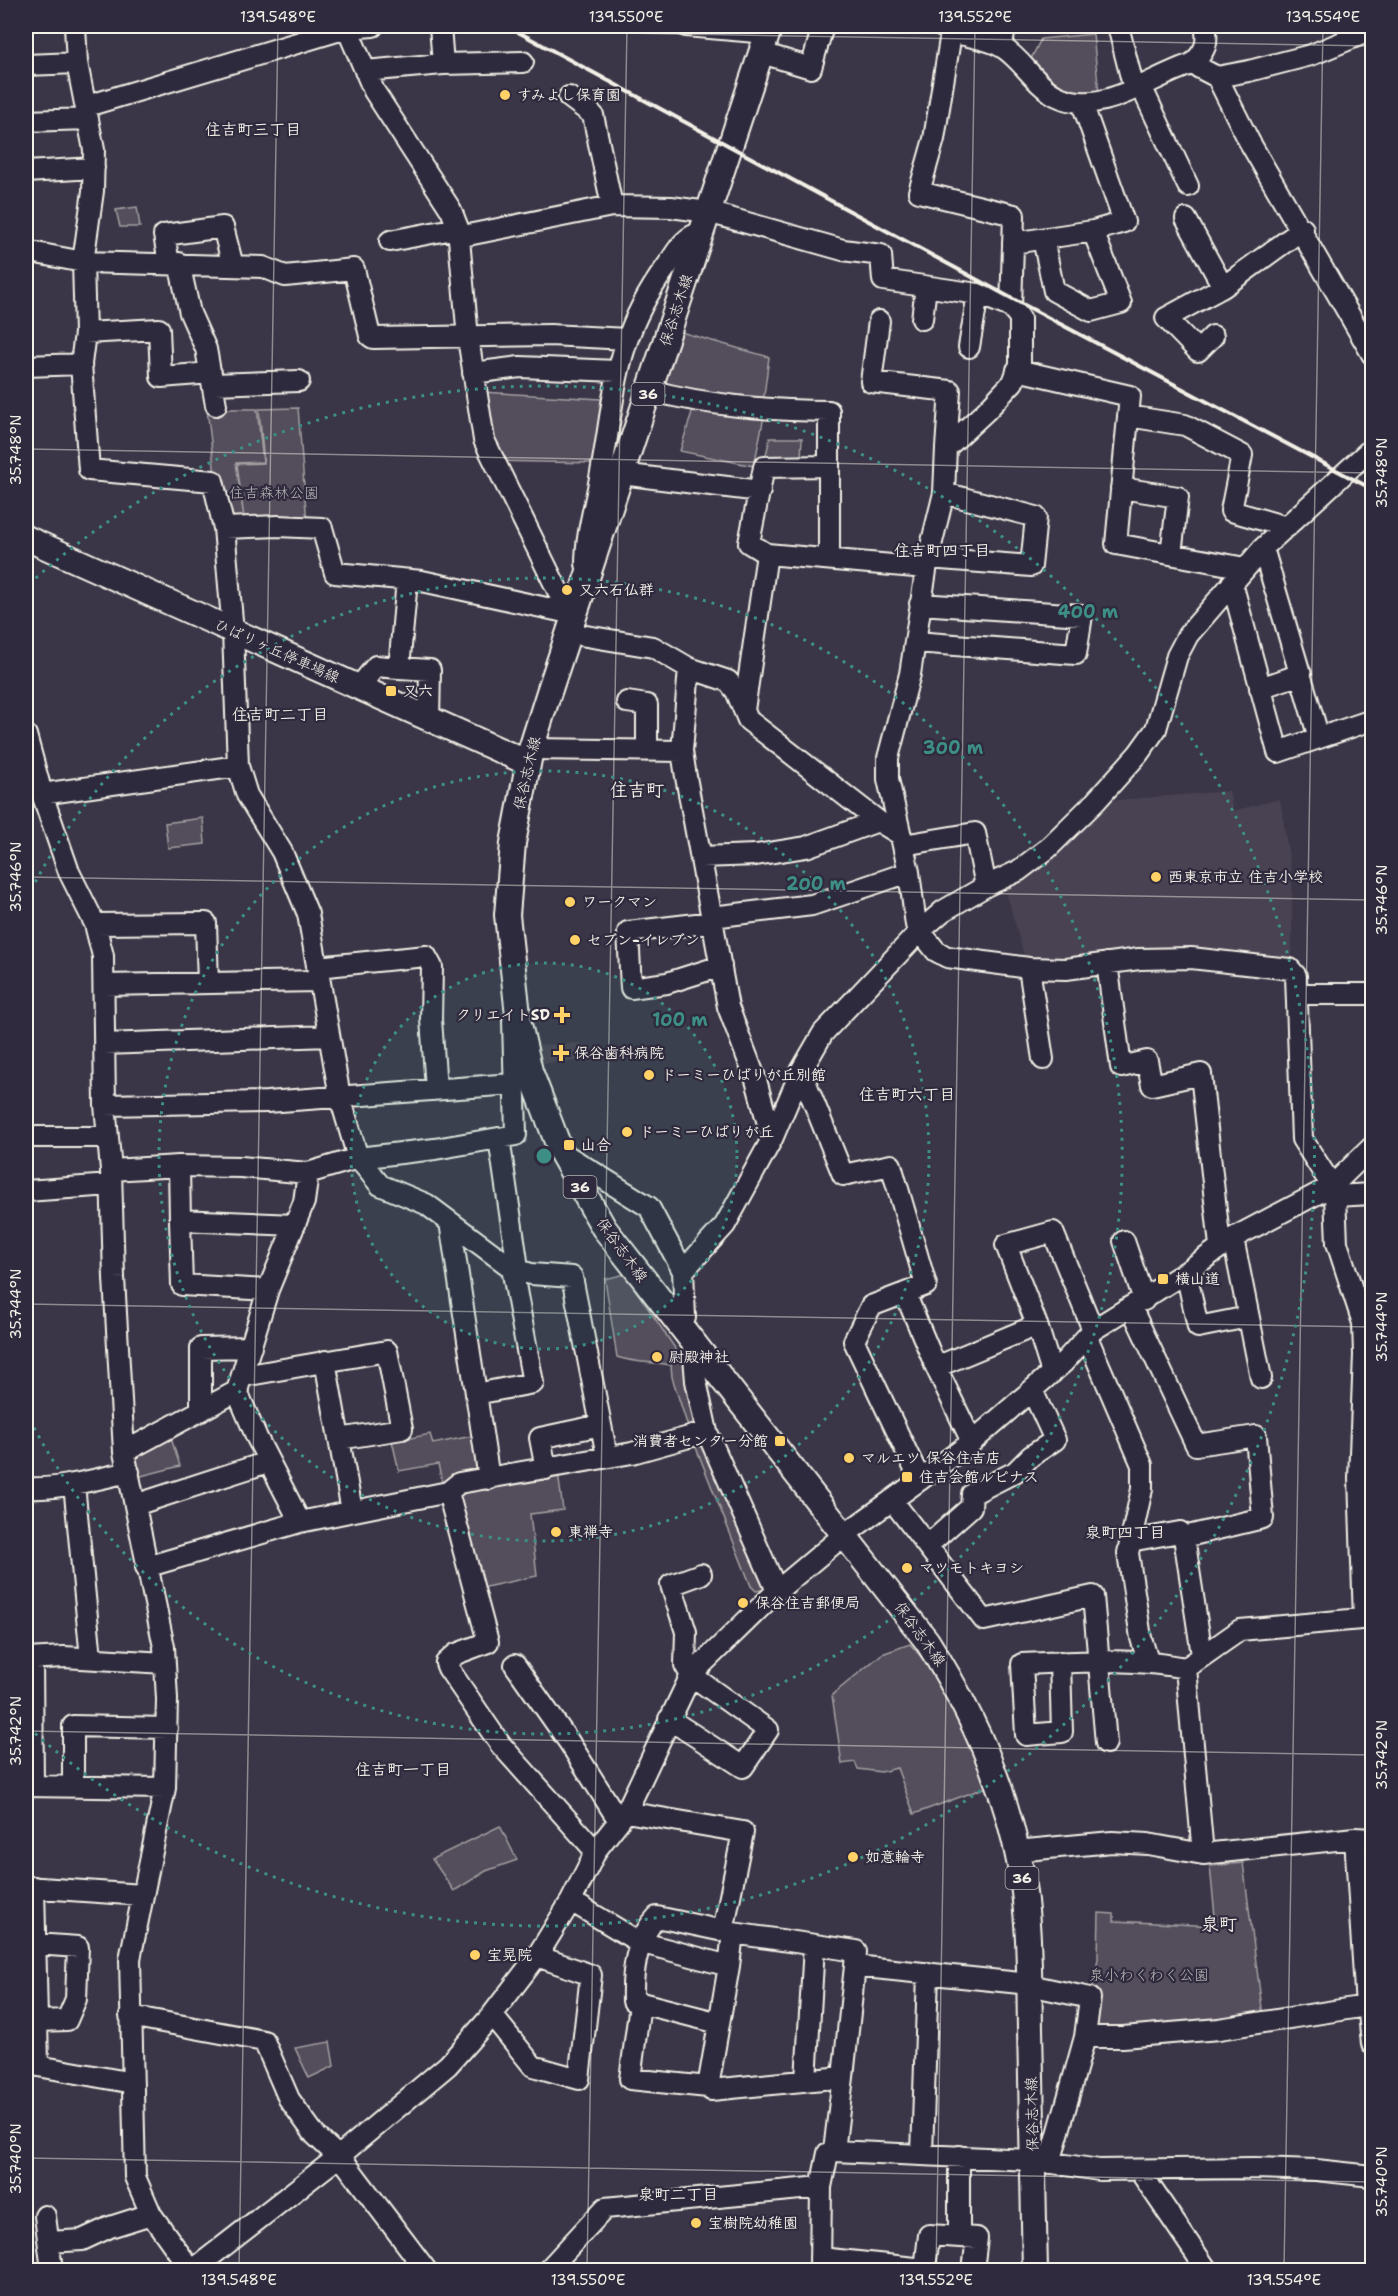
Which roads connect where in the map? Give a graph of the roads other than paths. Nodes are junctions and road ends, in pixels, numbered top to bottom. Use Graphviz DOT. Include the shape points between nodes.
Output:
graph roads {
  1 [pos="75,26"];
  2 [pos="373,26"];
  3 [pos="440,26"];
  4 [pos="686,26"];
  5 [pos="823,26"];
  6 [pos="1006,26"];
  7 [pos="1118,26"];
  8 [pos="1205,26"];
  9 [pos="347,27"];
  10 [pos="952,30"];
  11 [pos="1372,30"];
  12 [pos="766,37"];
  13 [pos="1001,46"];
  14 [pos="523,62"];
  15 [pos="77,63"];
  16 [pos="443,64"];
  17 [pos="1192,64"];
  18 [pos="26,65"];
  19 [pos="365,71"];
  20 [pos="1217,77"];
  21 [pos="1137,87"];
  22 [pos="569,97"];
  23 [pos="1082,103"];
  24 [pos="88,112"];
  25 [pos="26,121"];
  26 [pos="94,168"];
  27 [pos="26,172"];
  28 [pos="1188,186"];
  29 [pos="612,206"];
  30 [pos="1186,219"];
  31 [pos="705,222"];
  32 [pos="1303,230"];
  33 [pos="1093,231"];
  34 [pos="458,233"];
  35 [pos="1043,239"];
  36 [pos="390,241"];
  37 [pos="1013,243"];
  38 [pos="26,251"];
  39 [pos="83,262"];
  40 [pos="174,263"];
  41 [pos="233,266"];
  42 [pos="926,287"];
  43 [pos="1223,287"];
  44 [pos="978,294"];
  45 [pos="1011,307"];
  46 [pos="922,319"];
  47 [pos="879,321"];
  48 [pos="85,333"];
  49 [pos="1213,336"];
  50 [pos="468,338"];
  51 [pos="627,339"];
  52 [pos="969,347"];
  53 [pos="1372,354"];
  54 [pos="81,364"];
  55 [pos="26,366"];
  56 [pos="1017,370"];
  57 [pos="616,371"];
  58 [pos="473,373"];
  59 [pos="212,378"];
  60 [pos="299,381"];
  61 [pos="649,390"];
  62 [pos="216,405"];
  63 [pos="1128,416"];
  64 [pos="946,448"];
  65 [pos="1372,448"];
  66 [pos="829,466"];
  67 [pos="621,474"];
  68 [pos="1121,488"];
  69 [pos="760,491"];
  70 [pos="944,493"];
  71 [pos="1287,527"];
  72 [pos="224,528"];
  73 [pos="26,538"];
  74 [pos="1263,548"];
  75 [pos="767,554"];
  76 [pos="1171,554"];
  77 [pos="829,559"];
  78 [pos="927,563"];
  79 [pos="1245,568"];
  80 [pos="586,575"];
  81 [pos="406,580"];
  82 [pos="1232,583"];
  83 [pos="920,604"];
  84 [pos="571,624"];
  85 [pos="233,632"];
  86 [pos="915,642"];
  87 [pos="399,668"];
  88 [pos="689,668"];
  89 [pos="1301,674"];
  90 [pos="359,687"];
  91 [pos="1260,688"];
  92 [pos="627,702"];
  93 [pos="744,710"];
  94 [pos="429,720"];
  95 [pos="1372,720"];
  96 [pos="26,735"];
  97 [pos="1319,738"];
  98 [pos="647,751"];
  99 [pos="682,751"];
  100 [pos="530,756"];
  101 [pos="238,766"];
  102 [pos="42,794"];
  103 [pos="878,821"];
  104 [pos="902,840"];
  105 [pos="701,857"];
  106 [pos="909,872"];
  107 [pos="986,885"];
  108 [pos="712,919"];
  109 [pos="94,924"];
  110 [pos="920,931"];
  111 [pos="1107,963"];
  112 [pos="721,966"];
  113 [pos="1029,968"];
  114 [pos="318,974"];
  115 [pos="208,983"];
  116 [pos="105,985"];
  117 [pos="1297,994"];
  118 [pos="1372,994"];
  119 [pos="514,995"];
  120 [pos="329,1036"];
  121 [pos="104,1044"];
  122 [pos="1043,1059"];
  123 [pos="801,1071"];
  124 [pos="513,1084"];
  125 [pos="436,1089"];
  126 [pos="340,1097"];
  127 [pos="105,1105"];
  128 [pos="26,1137"];
  129 [pos="107,1137"];
  130 [pos="499,1138"];
  131 [pos="772,1139"];
  132 [pos="1372,1147"];
  133 [pos="561,1152"];
  134 [pos="358,1158"];
  135 [pos="179,1166"];
  136 [pos="308,1173"];
  137 [pos="111,1177"];
  138 [pos="26,1191"];
  139 [pos="1333,1191"];
  140 [pos="1372,1194"];
  141 [pos="180,1220"];
  142 [pos="450,1222"];
  143 [pos="295,1225"];
  144 [pos="1124,1241"];
  145 [pos="1227,1242"];
  146 [pos="512,1268"];
  147 [pos="682,1271"];
  148 [pos="1186,1272"];
  149 [pos="268,1290"];
  150 [pos="1363,1290"];
  151 [pos="905,1293"];
  152 [pos="1137,1304"];
  153 [pos="1248,1317"];
  154 [pos="1037,1325"];
  155 [pos="1090,1334"];
  156 [pos="686,1336"];
  157 [pos="251,1347"];
  158 [pos="1368,1354"];
  159 [pos="325,1361"];
  160 [pos="936,1367"];
  161 [pos="1052,1373"];
  162 [pos="1261,1378"];
  163 [pos="240,1384"];
  164 [pos="1032,1390"];
  165 [pos="476,1394"];
  166 [pos="201,1411"];
  167 [pos="601,1425"];
  168 [pos="706,1432"];
  169 [pos="339,1439"];
  170 [pos="972,1442"];
  171 [pos="124,1452"];
  172 [pos="607,1456"];
  173 [pos="268,1462"];
  174 [pos="546,1469"];
  175 [pos="129,1472"];
  176 [pos="1366,1477"];
  177 [pos="489,1479"];
  178 [pos="920,1480"];
  179 [pos="74,1484"];
  180 [pos="26,1488"];
  181 [pos="448,1492"];
  182 [pos="892,1500"];
  183 [pos="135,1505"];
  184 [pos="352,1511"];
  185 [pos="300,1522"];
  186 [pos="844,1535"];
  187 [pos="1184,1537"];
  188 [pos="1130,1541"];
  189 [pos="927,1546"];
  190 [pos="146,1567"];
  191 [pos="701,1574"];
  192 [pos="777,1591"];
  193 [pos="1368,1619"];
  194 [pos="1202,1655"];
  195 [pos="91,1658"];
  196 [pos="29,1659"];
  197 [pos="1099,1661"];
  198 [pos="1148,1661"];
  199 [pos="1060,1662"];
  200 [pos="165,1663"];
  201 [pos="515,1665"];
  202 [pos="1186,1668"];
  203 [pos="691,1675"];
  204 [pos="669,1719"];
  205 [pos="167,1728"];
  206 [pos="1106,1743"];
  207 [pos="29,1785"];
  208 [pos="73,1785"];
  209 [pos="165,1788"];
  210 [pos="623,1817"];
  211 [pos="1364,1838"];
  212 [pos="597,1849"];
  213 [pos="1016,1851"];
  214 [pos="1203,1854"];
  215 [pos="30,1887"];
  216 [pos="142,1895"];
  217 [pos="571,1901"];
  218 [pos="728,1932"];
  219 [pos="639,1942"];
  220 [pos="35,1944"];
  221 [pos="814,1946"];
  222 [pos="537,1956"];
  223 [pos="729,1966"];
  224 [pos="855,1966"];
  225 [pos="928,1973"];
  226 [pos="1029,1987"];
  227 [pos="640,2004"];
  228 [pos="1369,2011"];
  229 [pos="492,2015"];
  230 [pos="130,2016"];
  231 [pos="37,2021"];
  232 [pos="719,2023"];
  233 [pos="1085,2037"];
  234 [pos="1372,2044"];
  235 [pos="32,2064"];
  236 [pos="843,2077"];
  237 [pos="806,2080"];
  238 [pos="133,2083"];
  239 [pos="708,2087"];
  240 [pos="834,2151"];
  241 [pos="922,2154"];
  242 [pos="959,2156"];
  243 [pos="337,2158"];
  244 [pos="1041,2162"];
  245 [pos="1139,2170"];
  246 [pos="1372,2176"];
  247 [pos="821,2187"];
  248 [pos="151,2214"];
  249 [pos="45,2216"];
  250 [pos="959,2237"];
  251 [pos="49,2242"];
  252 [pos="820,2264"];
  253 [pos="925,2270"];
  254 [pos="52,2271"];
  255 [pos="192,2271"];
  256 [pos="426,2271"];
  257 [pos="548,2271"];
  258 [pos="973,2271"];
  259 [pos="1035,2271"];
  260 [pos="1207,2271"];
  1 -- 15 [label="street"];
  2 -- 9 [label="street"];
  3 -- 16 [label="street"];
  4 -- 12 [label="street"];
  5 -- 12 [label="street" via="811,68"];
  6 -- 13 [label="street"];
  7 -- 21 [label="street"];
  8 -- 17 [label="street" via="1208,40 1203,54"];
  9 -- 19 [label="street"];
  9 -- 24 [label="street"];
  10 -- 13 [label="street"];
  10 -- 37 [label="street" via="934,139 919,192 1014,215"];
  11 -- 20 [label="street" via="1279,64"];
  12 -- 31 [label="main road, 保谷志木線 / 36"];
  13 -- 23 [label="street" via="1056,96"];
  14 -- 16 [label="street"];
  15 -- 18 [label="street"];
  15 -- 24 [label="street"];
  16 -- 19 [label="street"];
  17 -- 20 [label="street"];
  17 -- 21 [label="street"];
  19 -- 34 [label="street" via="452,210"];
  20 -- 32 [label="street" via="1249,141"];
  21 -- 23 [label="street" via="1102,102"];
  21 -- 28 [label="street"];
  22 -- 29 [label="street" via="593,115"];
  23 -- 33 [label="street" via="1124,222"];
  24 -- 25 [label="street"];
  24 -- 26 [label="street"];
  26 -- 27 [label="street"];
  26 -- 39 [label="street"];
  29 -- 31 [label="street" via="671,207"];
  29 -- 34 [label="street"];
  30 -- 43 [label="street"];
  31 -- 42 [label="street" via="881,255 883,280"];
  31 -- 51 [label="street" via="688,236 663,270"];
  31 -- 61 [label="main road, 保谷志木線 / 36"];
  32 -- 43 [label="street"];
  32 -- 53 [label="street"];
  33 -- 35 [label="street"];
  33 -- 35 [label="street" via="1121,303 1092,311 1054,291"];
  34 -- 36 [label="street"];
  34 -- 50 [label="street"];
  35 -- 37 [label="street"];
  37 -- 45 [label="street"];
  38 -- 39 [label="street"];
  39 -- 40 [label="street"];
  39 -- 48 [label="street"];
  40 -- 41 [label="street"];
  40 -- 41 [label="street" via="164,235 222,227"];
  40 -- 59 [label="street" via="206,349"];
  41 -- 50 [label="street" via="263,267 285,276 354,269 369,336"];
  42 -- 44 [label="street"];
  42 -- 46 [label="street"];
  43 -- 49 [label="street" via="1166,318 1198,351"];
  44 -- 45 [label="street"];
  44 -- 52 [label="street"];
  45 -- 56 [label="street" via="1020,318"];
  47 -- 64 [label="street" via="871,382 950,391"];
  48 -- 54 [label="street"];
  48 -- 59 [label="street" via="159,329 160,377"];
  50 -- 51 [label="street" via="550,335"];
  50 -- 58 [label="street"];
  51 -- 57 [label="street"];
  54 -- 55 [label="street"];
  54 -- 72 [label="street" via="89,470 213,481"];
  56 -- 63 [label="street" via="1130,396"];
  56 -- 64 [label="street" via="1012,382 986,411"];
  57 -- 58 [label="street" via="520,367"];
  57 -- 80 [label="street" via="601,476 586,545"];
  58 -- 84 [label="street" via="484,440"];
  59 -- 60 [label="street"];
  59 -- 62 [label="street"];
  61 -- 66 [label="street" via="717,405 829,411"];
  61 -- 67 [label="main road, 保谷志木線 / 36"];
  63 -- 68 [label="street"];
  63 -- 71 [label="street" via="1185,424 1242,455 1232,512"];
  64 -- 70 [label="street"];
  65 -- 71 [label="street"];
  66 -- 69 [label="street" via="764,466"];
  66 -- 77 [label="street"];
  67 -- 69 [label="street"];
  67 -- 80 [label="main road, 保谷志木線 / 36"];
  68 -- 76 [label="street" via="1116,544"];
  68 -- 76 [label="street" via="1178,497"];
  69 -- 75 [label="street" via="749,543"];
  70 -- 78 [label="street"];
  70 -- 78 [label="street" via="1036,518 1031,566"];
  71 -- 74 [label="street"];
  72 -- 81 [label="street" via="322,528 334,573"];
  72 -- 85 [label="street"];
  73 -- 85 [label="main road, ひばりヶ丘停車場線"];
  74 -- 79 [label="street"];
  74 -- 89 [label="street"];
  75 -- 77 [label="street"];
  75 -- 93 [label="street"];
  76 -- 79 [label="street"];
  77 -- 78 [label="street"];
  78 -- 83 [label="street"];
  79 -- 82 [label="street"];
  80 -- 84 [label="main road, 保谷志木線 / 36"];
  81 -- 84 [label="street"];
  81 -- 87 [label="street"];
  82 -- 91 [label="street"];
  82 -- 107 [label="street" via="1181,648 1160,720 1138,754 1047,849 1018,871"];
  83 -- 86 [label="street"];
  83 -- 86 [label="street" via="1082,615 1076,654"];
  84 -- 88 [label="street" via="653,647"];
  84 -- 100 [label="main road, 保谷志木線 / 36"];
  85 -- 90 [label="main road, ひばりヶ丘停車場線"];
  85 -- 101 [label="street"];
  86 -- 104 [label="street" via="888,758 888,779"];
  87 -- 90 [label="street" via="376,666"];
  87 -- 94 [label="street" via="430,670"];
  88 -- 93 [label="street" via="728,681"];
  88 -- 99 [label="street"];
  89 -- 91 [label="street"];
  89 -- 97 [label="street"];
  90 -- 94 [label="main road, ひばりヶ丘停車場線"];
  91 -- 97 [label="street" via="1278,752"];
  92 -- 98 [label="street" via="647,705"];
  93 -- 103 [label="street" via="748,720"];
  94 -- 100 [label="main road, ひばりヶ丘停車場線"];
  95 -- 97 [label="street"];
  96 -- 102 [label="street"];
  98 -- 99 [label="street"];
  98 -- 100 [label="street"];
  99 -- 105 [label="street"];
  100 -- 119 [label="main road, 保谷志木線 / 36" via="508,878"];
  101 -- 102 [label="street"];
  101 -- 114 [label="street" via="247,795 282,852 308,914"];
  102 -- 109 [label="street" via="69,872"];
  103 -- 104 [label="street"];
  103 -- 105 [label="street" via="806,847 756,855"];
  104 -- 106 [label="street"];
  104 -- 107 [label="street" via="975,833"];
  105 -- 108 [label="street"];
  106 -- 108 [label="street" via="812,905"];
  106 -- 110 [label="street"];
  107 -- 110 [label="street" via="943,911"];
  108 -- 112 [label="street"];
  108 -- 112 [label="street" via="628,932 631,988 667,983"];
  109 -- 115 [label="street" via="206,923"];
  109 -- 116 [label="street" via="103,956"];
  110 -- 113 [label="street" via="936,951 947,957"];
  110 -- 123 [label="street" via="823,1033"];
  111 -- 113 [label="street" via="1066,969"];
  111 -- 117 [label="street" via="1191,958 1290,969 1296,975"];
  111 -- 145 [label="street" via="1121,1067 1147,1061 1152,1085 1201,1074"];
  112 -- 131 [label="street" via="728,1007 756,1080"];
  113 -- 122 [label="street"];
  114 -- 115 [label="street"];
  114 -- 120 [label="street"];
  114 -- 125 [label="street" via="426,957 432,968"];
  115 -- 116 [label="street"];
  116 -- 121 [label="street"];
  117 -- 118 [label="street"];
  117 -- 139 [label="street" via="1302,1139"];
  119 -- 124 [label="street"];
  119 -- 133 [label="main road, 保谷志木線 / 36" via="531,1071"];
  120 -- 121 [label="street"];
  120 -- 126 [label="street"];
  121 -- 127 [label="street"];
  123 -- 131 [label="street"];
  123 -- 151 [label="street" via="843,1175 891,1165 926,1285"];
  124 -- 125 [label="street"];
  124 -- 130 [label="street" via="516,1135"];
  125 -- 126 [label="street"];
  126 -- 127 [label="street"];
  126 -- 134 [label="street"];
  127 -- 129 [label="street"];
  128 -- 129 [label="street"];
  129 -- 137 [label="street"];
  130 -- 134 [label="street"];
  130 -- 146 [label="street" via="517,1262"];
  131 -- 147 [label="street" via="725,1225"];
  132 -- 139 [label="street"];
  133 -- 147 [label="street" via="649,1207"];
  133 -- 156 [label="main road, 保谷志木線 / 36" via="604,1228"];
  134 -- 136 [label="street"];
  134 -- 142 [label="street" via="380,1185 426,1204"];
  135 -- 136 [label="street"];
  135 -- 137 [label="street"];
  135 -- 141 [label="street"];
  136 -- 143 [label="street" via="304,1202"];
  137 -- 138 [label="street"];
  137 -- 171 [label="street"];
  139 -- 140 [label="street"];
  139 -- 145 [label="street"];
  139 -- 150 [label="street" via="1337,1243"];
  141 -- 143 [label="street"];
  141 -- 149 [label="street" via="182,1285"];
  142 -- 146 [label="street"];
  142 -- 165 [label="street"];
  143 -- 149 [label="street"];
  144 -- 152 [label="street"];
  145 -- 148 [label="street"];
  145 -- 153 [label="street"];
  146 -- 165 [label="street" via="533,1383"];
  146 -- 167 [label="street" via="531,1274 572,1277"];
  147 -- 156 [label="street"];
  148 -- 152 [label="street"];
  148 -- 153 [label="street" via="1198,1327"];
  149 -- 157 [label="street"];
  150 -- 158 [label="street"];
  151 -- 160 [label="street"];
  151 -- 178 [label="street" via="870,1306 854,1341"];
  152 -- 155 [label="street"];
  152 -- 187 [label="street" via="1196,1445 1256,1436 1263,1518"];
  153 -- 162 [label="street"];
  154 -- 155 [label="street" via="1006,1245 1053,1232"];
  154 -- 160 [label="street"];
  154 -- 161 [label="street"];
  155 -- 161 [label="street"];
  155 -- 188 [label="street" via="1142,1465 1142,1489"];
  156 -- 168 [label="street"];
  156 -- 186 [label="main road, 保谷志木線 / 36"];
  157 -- 163 [label="street"];
  157 -- 166 [label="street" via="201,1348"];
  158 -- 176 [label="street"];
  159 -- 163 [label="street"];
  159 -- 169 [label="street"];
  159 -- 169 [label="street" via="387,1351 402,1429"];
  160 -- 170 [label="street"];
  161 -- 164 [label="street"];
  163 -- 166 [label="street"];
  163 -- 173 [label="street"];
  164 -- 170 [label="street"];
  164 -- 189 [label="street" via="1054,1440 1016,1472 972,1494 971,1507"];
  165 -- 177 [label="street"];
  166 -- 171 [label="street"];
  167 -- 172 [label="street"];
  167 -- 174 [label="street" via="540,1438"];
  168 -- 172 [label="street" via="633,1453"];
  168 -- 192 [label="street"];
  169 -- 184 [label="street"];
  170 -- 178 [label="street"];
  171 -- 175 [label="street"];
  172 -- 174 [label="street"];
  173 -- 183 [label="street"];
  173 -- 185 [label="street"];
  174 -- 177 [label="street"];
  175 -- 179 [label="street"];
  175 -- 183 [label="street"];
  176 -- 193 [label="street"];
  177 -- 181 [label="street" via="459,1483"];
  178 -- 182 [label="street"];
  179 -- 180 [label="street"];
  179 -- 195 [label="street"];
  181 -- 184 [label="street"];
  181 -- 212 [label="street" via="488,1642 456,1654 447,1663 448,1668 500,1744"];
  182 -- 186 [label="street"];
  182 -- 189 [label="street"];
  183 -- 190 [label="street"];
  184 -- 185 [label="street"];
  185 -- 190 [label="street"];
  186 -- 192 [label="street"];
  186 -- 213 [label="main road, 保谷志木線 / 36" via="927,1641 961,1696 996,1778"];
  187 -- 188 [label="street" via="1180,1532"];
  187 -- 194 [label="street"];
  188 -- 198 [label="street" via="1134,1596"];
  189 -- 197 [label="street" via="984,1620 1093,1596"];
  190 -- 200 [label="street"];
  191 -- 203 [label="street" via="671,1585 686,1632 685,1665"];
  192 -- 203 [label="street"];
  193 -- 194 [label="street" via="1240,1630"];
  194 -- 202 [label="street"];
  195 -- 196 [label="street"];
  195 -- 200 [label="street"];
  196 -- 207 [label="street"];
  197 -- 198 [label="street"];
  197 -- 199 [label="street"];
  197 -- 206 [label="street"];
  198 -- 202 [label="street"];
  200 -- 205 [label="street"];
  201 -- 210 [label="street"];
  202 -- 214 [label="street"];
  203 -- 204 [label="street"];
  203 -- 204 [label="street" via="768,1730 743,1767"];
  204 -- 210 [label="street"];
  205 -- 208 [label="street" via="73,1726"];
  205 -- 209 [label="street"];
  207 -- 208 [label="street"];
  208 -- 209 [label="street"];
  209 -- 216 [label="street"];
  210 -- 212 [label="street"];
  210 -- 218 [label="street" via="743,1832"];
  211 -- 214 [label="street"];
  211 -- 228 [label="street"];
  212 -- 217 [label="street"];
  213 -- 214 [label="street" via="1112,1842"];
  213 -- 226 [label="main road, 保谷志木線 / 36" via="1027,1924"];
  215 -- 216 [label="street"];
  215 -- 220 [label="street"];
  216 -- 230 [label="street" via="130,1959"];
  217 -- 219 [label="street"];
  217 -- 222 [label="street"];
  218 -- 219 [label="street" via="661,1916 646,1929"];
  218 -- 221 [label="street"];
  218 -- 223 [label="street"];
  219 -- 223 [label="street"];
  219 -- 227 [label="street" via="632,1993 633,2001"];
  220 -- 231 [label="street"];
  220 -- 231 [label="street" via="78,1947 76,1999 67,2020"];
  221 -- 224 [label="street" via="856,1951"];
  221 -- 237 [label="street"];
  222 -- 229 [label="street"];
  222 -- 229 [label="street" via="591,1975 579,2079 533,2066"];
  223 -- 232 [label="street"];
  224 -- 225 [label="street"];
  224 -- 236 [label="street"];
  225 -- 226 [label="street"];
  225 -- 241 [label="street"];
  226 -- 233 [label="street" via="1090,1998"];
  226 -- 244 [label="main road, 保谷志木線 / 36"];
  227 -- 232 [label="street"];
  227 -- 239 [label="street" via="630,2079"];
  228 -- 233 [label="street" via="1219,2029"];
  228 -- 234 [label="street"];
  229 -- 243 [label="street" via="448,2065"];
  230 -- 238 [label="street"];
  230 -- 243 [label="street" via="264,2041 290,2098 315,2135"];
  231 -- 235 [label="street"];
  232 -- 239 [label="street"];
  233 -- 244 [label="street"];
  235 -- 238 [label="street"];
  236 -- 237 [label="street"];
  236 -- 240 [label="street"];
  237 -- 239 [label="street" via="733,2089"];
  238 -- 248 [label="street" via="135,2176"];
  240 -- 241 [label="street"];
  240 -- 247 [label="street" via="828,2153"];
  241 -- 242 [label="street"];
  242 -- 244 [label="street"];
  242 -- 250 [label="street"];
  243 -- 255 [label="street"];
  243 -- 256 [label="street" via="346,2164"];
  244 -- 245 [label="street" via="1100,2170"];
  244 -- 259 [label="main road, 保谷志木線 / 36"];
  245 -- 246 [label="street" via="1254,2168"];
  245 -- 260 [label="street"];
  247 -- 252 [label="street"];
  247 -- 257 [label="street" via="605,2208"];
  248 -- 251 [label="street" via="82,2240"];
  248 -- 255 [label="street"];
  249 -- 251 [label="street"];
  250 -- 253 [label="street" via="929,2235"];
  250 -- 258 [label="street" via="977,2238"];
  251 -- 254 [label="street"];
  252 -- 253 [label="street"];
}
